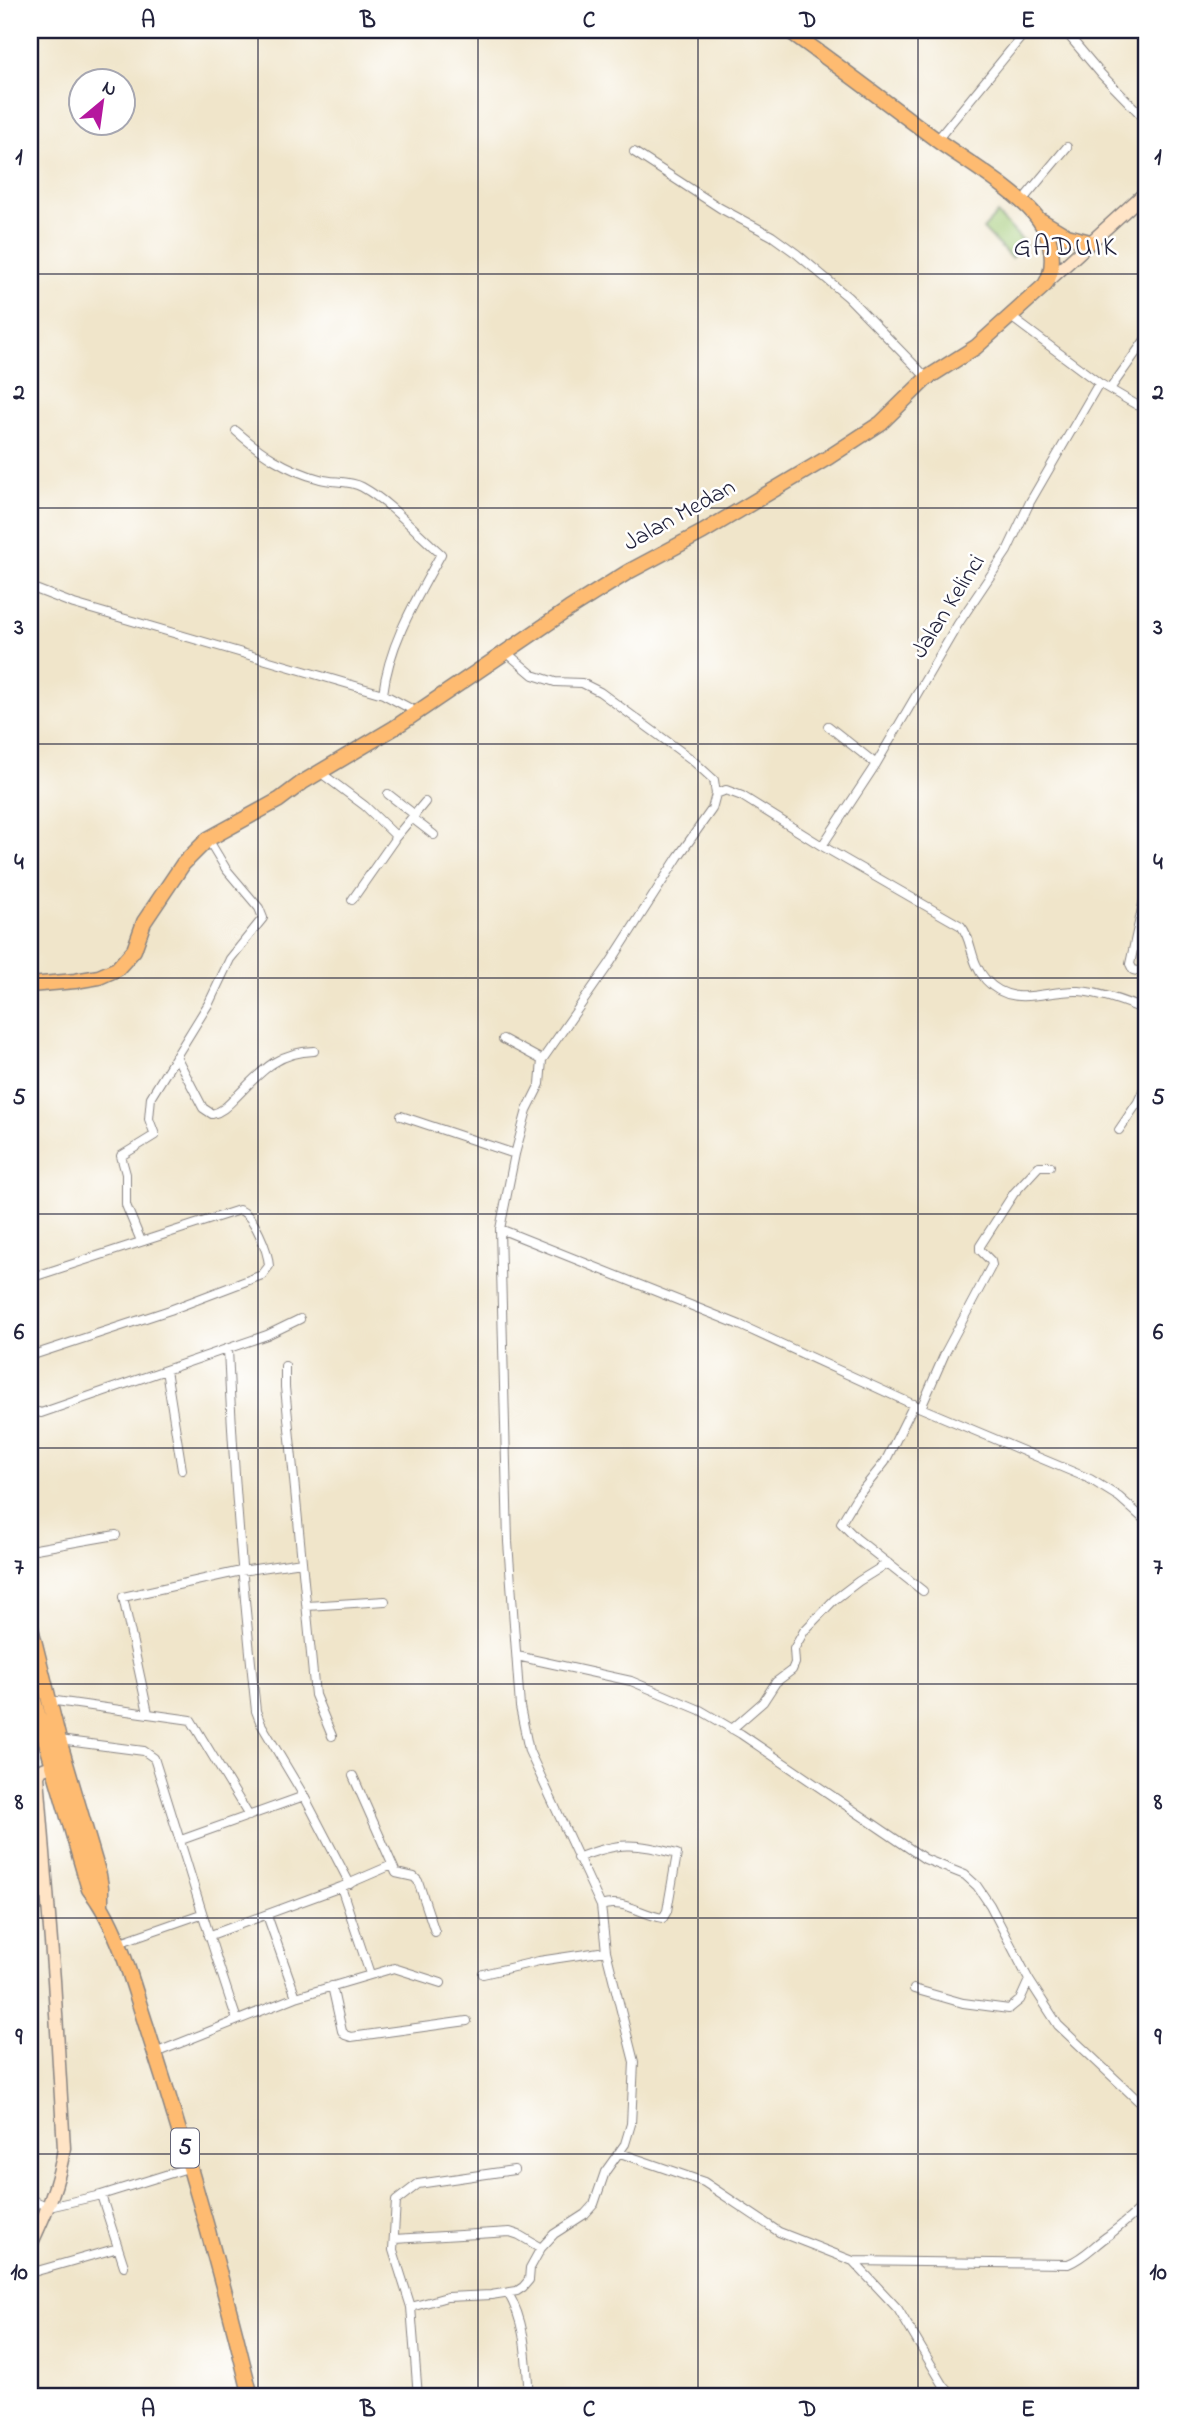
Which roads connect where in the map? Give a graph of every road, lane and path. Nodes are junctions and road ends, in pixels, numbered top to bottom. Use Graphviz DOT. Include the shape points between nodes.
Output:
graph roads {
  1 [pos="788,30"];
  2 [pos="1027,30"];
  3 [pos="1064,30"];
  4 [pos="1147,121"];
  5 [pos="937,140"];
  6 [pos="1067,147"];
  7 [pos="634,152"];
  8 [pos="1147,191"];
  9 [pos="1021,202"];
  10 [pos="1038,218"];
  11 [pos="1090,242"];
  12 [pos="1048,281"];
  13 [pos="1011,317"];
  14 [pos="1147,337"];
  15 [pos="927,378"];
  16 [pos="1099,383"];
  17 [pos="1110,389"];
  18 [pos="30,400"];
  19 [pos="1147,411"];
  20 [pos="236,431"];
  21 [pos="30,442"];
  22 [pos="30,587"];
  23 [pos="506,652"];
  24 [pos="383,694"];
  25 [pos="417,712"];
  26 [pos="828,726"];
  27 [pos="876,764"];
  28 [pos="321,773"];
  29 [pos="388,794"];
  30 [pos="716,794"];
  31 [pos="425,802"];
  32 [pos="413,816"];
  33 [pos="434,835"];
  34 [pos="395,838"];
  35 [pos="208,839"];
  36 [pos="822,846"];
  37 [pos="1147,886"];
  38 [pos="352,900"];
  39 [pos="1147,973"];
  40 [pos="30,985"];
  41 [pos="1147,1011"];
  42 [pos="503,1039"];
  43 [pos="314,1051"];
  44 [pos="176,1056"];
  45 [pos="542,1060"];
  46 [pos="1147,1082"];
  47 [pos="401,1116"];
  48 [pos="1119,1130"];
  49 [pos="515,1154"];
  50 [pos="1050,1166"];
  51 [pos="500,1229"];
  52 [pos="142,1241"];
  53 [pos="30,1278"];
  54 [pos="300,1319"];
  55 [pos="228,1349"];
  56 [pos="30,1356"];
  57 [pos="285,1366"];
  58 [pos="166,1370"];
  59 [pos="30,1404"];
  60 [pos="917,1406"];
  61 [pos="182,1470"];
  62 [pos="1147,1522"];
  63 [pos="116,1535"];
  64 [pos="30,1550"];
  65 [pos="302,1562"];
  66 [pos="888,1563"];
  67 [pos="241,1571"];
  68 [pos="923,1591"];
  69 [pos="385,1601"];
  70 [pos="307,1606"];
  71 [pos="30,1624"];
  72 [pos="32,1643"];
  73 [pos="517,1656"];
  74 [pos="30,1686"];
  75 [pos="50,1700"];
  76 [pos="148,1713"];
  77 [pos="34,1718"];
  78 [pos="732,1729"];
  79 [pos="332,1736"];
  80 [pos="59,1740"];
  81 [pos="59,1764"];
  82 [pos="354,1776"];
  83 [pos="34,1786"];
  84 [pos="304,1796"];
  85 [pos="249,1816"];
  86 [pos="181,1840"];
  87 [pos="578,1858"];
  88 [pos="391,1864"];
  89 [pos="44,1866"];
  90 [pos="30,1867"];
  91 [pos="345,1886"];
  92 [pos="601,1906"];
  93 [pos="201,1914"];
  94 [pos="267,1915"];
  95 [pos="435,1932"];
  96 [pos="208,1936"];
  97 [pos="117,1944"];
  98 [pos="606,1951"];
  99 [pos="370,1974"];
  100 [pos="483,1974"];
  101 [pos="1029,1980"];
  102 [pos="441,1983"];
  103 [pos="332,1986"];
  104 [pos="914,1989"];
  105 [pos="296,1997"];
  106 [pos="237,2020"];
  107 [pos="467,2021"];
  108 [pos="155,2053"];
  109 [pos="1147,2109"];
  110 [pos="620,2153"];
  111 [pos="191,2168"];
  112 [pos="514,2170"];
  113 [pos="101,2195"];
  114 [pos="30,2199"];
  115 [pos="1147,2202"];
  116 [pos="49,2207"];
  117 [pos="394,2239"];
  118 [pos="30,2247"];
  119 [pos="118,2248"];
  120 [pos="541,2248"];
  121 [pos="853,2261"];
  122 [pos="124,2266"];
  123 [pos="30,2273"];
  124 [pos="508,2293"];
  125 [pos="411,2307"];
  126 [pos="251,2397"];
  127 [pos="418,2397"];
  128 [pos="529,2397"];
  129 [pos="952,2397"];
  1 -- 5 [label="highway"];
  2 -- 5 [label="street"];
  3 -- 4 [label="street"];
  5 -- 9 [label="highway"];
  6 -- 9 [label="street"];
  7 -- 15 [label="street" via="797,254 891,338"];
  8 -- 11 [label="street"];
  9 -- 10 [label="highway"];
  10 -- 11 [label="highway" via="1067,236"];
  10 -- 12 [label="highway" via="1050,245"];
  11 -- 12 [label="street"];
  12 -- 13 [label="highway, Jalan Medan"];
  13 -- 15 [label="highway, Jalan Medan" via="976,347"];
  13 -- 16 [label="street"];
  14 -- 17 [label="street"];
  15 -- 23 [label="highway, Jalan Medan" via="880,423 829,457 628,572"];
  16 -- 17 [label="street"];
  16 -- 27 [label="street, Jalan Kelinci" via="1007,551"];
  17 -- 19 [label="street"];
  18 -- 21 [label="street"];
  20 -- 24 [label="street" via="294,471 361,486 441,554 397,639"];
  22 -- 24 [label="street" via="74,604"];
  23 -- 25 [label="highway, Jalan Medan"];
  23 -- 30 [label="street" via="533,675 600,692 691,758 714,780"];
  24 -- 25 [label="street"];
  25 -- 28 [label="highway, Jalan Medan"];
  26 -- 27 [label="street"];
  27 -- 36 [label="street, Jalan Kelinci"];
  28 -- 34 [label="street" via="365,806"];
  28 -- 35 [label="highway, Jalan Medan"];
  29 -- 32 [label="street"];
  30 -- 36 [label="street" via="726,790 742,796"];
  30 -- 45 [label="street" via="712,809"];
  31 -- 32 [label="street"];
  32 -- 33 [label="street"];
  32 -- 34 [label="street"];
  34 -- 38 [label="street"];
  35 -- 40 [label="highway, Jalan Medan" via="183,864 144,922 134,950 117,969 99,977"];
  35 -- 44 [label="street" via="263,918 230,959"];
  36 -- 41 [label="street" via="961,926 973,962 988,982 1002,991 1025,998 1089,992"];
  37 -- 39 [label="street" via="1130,964 1133,970"];
  42 -- 45 [label="street"];
  43 -- 44 [label="street" via="278,1059 215,1114 203,1108"];
  44 -- 52 [label="street" via="150,1100 149,1119 155,1135 121,1156 126,1205"];
  45 -- 49 [label="street" via="540,1084"];
  46 -- 48 [label="street"];
  47 -- 49 [label="street"];
  49 -- 51 [label="street"];
  50 -- 60 [label="street" via="1039,1166 1026,1178 980,1246 991,1267"];
  51 -- 60 [label="street" via="740,1325"];
  51 -- 73 [label="street" via="508,1542"];
  52 -- 53 [label="street"];
  52 -- 56 [label="street" via="241,1210 252,1219 269,1266 262,1275 170,1310"];
  54 -- 55 [label="street"];
  55 -- 58 [label="street"];
  55 -- 67 [label="street"];
  57 -- 65 [label="street"];
  58 -- 59 [label="street" via="41,1413"];
  58 -- 61 [label="street"];
  60 -- 62 [label="street" via="1090,1479"];
  60 -- 66 [label="street" via="885,1462 841,1523"];
  63 -- 64 [label="street"];
  65 -- 67 [label="street"];
  65 -- 70 [label="street"];
  66 -- 68 [label="street"];
  66 -- 78 [label="street" via="841,1594 804,1630 794,1648 792,1670"];
  67 -- 76 [label="street" via="123,1597"];
  67 -- 84 [label="street" via="257,1716"];
  69 -- 70 [label="street"];
  70 -- 79 [label="street" via="315,1695"];
  71 -- 72 [label="highway"];
  72 -- 75 [label="highway"];
  73 -- 78 [label="street" via="631,1681"];
  73 -- 87 [label="street" via="529,1751"];
  74 -- 77 [label="highway"];
  75 -- 76 [label="street"];
  75 -- 80 [label="highway"];
  76 -- 85 [label="street" via="191,1720"];
  77 -- 81 [label="highway"];
  78 -- 101 [label="street" via="925,1859 965,1875 990,1905"];
  80 -- 81 [label="highway"];
  80 -- 86 [label="street" via="149,1753"];
  81 -- 83 [label="street" via="39,1772"];
  81 -- 97 [label="highway, 5" via="99,1876 101,1904"];
  82 -- 88 [label="street"];
  83 -- 89 [label="street"];
  84 -- 85 [label="street"];
  84 -- 91 [label="street"];
  85 -- 86 [label="street"];
  86 -- 93 [label="street"];
  87 -- 92 [label="street"];
  87 -- 92 [label="street" via="604,1848 636,1844 677,1854 663,1918 621,1904"];
  88 -- 91 [label="street"];
  88 -- 95 [label="street" via="397,1874 418,1879"];
  89 -- 90 [label="street"];
  89 -- 116 [label="street" via="64,2139"];
  91 -- 94 [label="street"];
  91 -- 99 [label="street"];
  92 -- 98 [label="street"];
  93 -- 96 [label="street"];
  93 -- 97 [label="street"];
  94 -- 96 [label="street"];
  94 -- 105 [label="street"];
  96 -- 106 [label="street"];
  97 -- 108 [label="highway, 5"];
  98 -- 100 [label="street"];
  98 -- 110 [label="street" via="634,2062 631,2124"];
  99 -- 102 [label="street" via="399,1968"];
  99 -- 103 [label="street"];
  101 -- 104 [label="street" via="1020,2000 1009,2009 962,2004"];
  101 -- 109 [label="street" via="1058,2025"];
  103 -- 105 [label="street"];
  103 -- 107 [label="street" via="342,2031 351,2037"];
  105 -- 106 [label="street"];
  106 -- 108 [label="street"];
  108 -- 111 [label="highway, 5"];
  110 -- 120 [label="street" via="605,2172 589,2210"];
  110 -- 121 [label="street" via="704,2182 779,2232"];
  111 -- 113 [label="street"];
  111 -- 126 [label="highway, 5"];
  112 -- 117 [label="street" via="414,2186 396,2201"];
  113 -- 116 [label="street"];
  113 -- 119 [label="street"];
  114 -- 116 [label="street"];
  115 -- 121 [label="street" via="1121,2228 1068,2264"];
  116 -- 118 [label="street"];
  117 -- 120 [label="street" via="510,2232"];
  117 -- 125 [label="street" via="397,2266"];
  119 -- 122 [label="street"];
  119 -- 123 [label="street"];
  120 -- 124 [label="street" via="526,2285"];
  121 -- 129 [label="street" via="898,2309"];
  124 -- 125 [label="street" via="447,2297"];
  124 -- 128 [label="street" via="527,2350"];
  125 -- 127 [label="street"];
}
